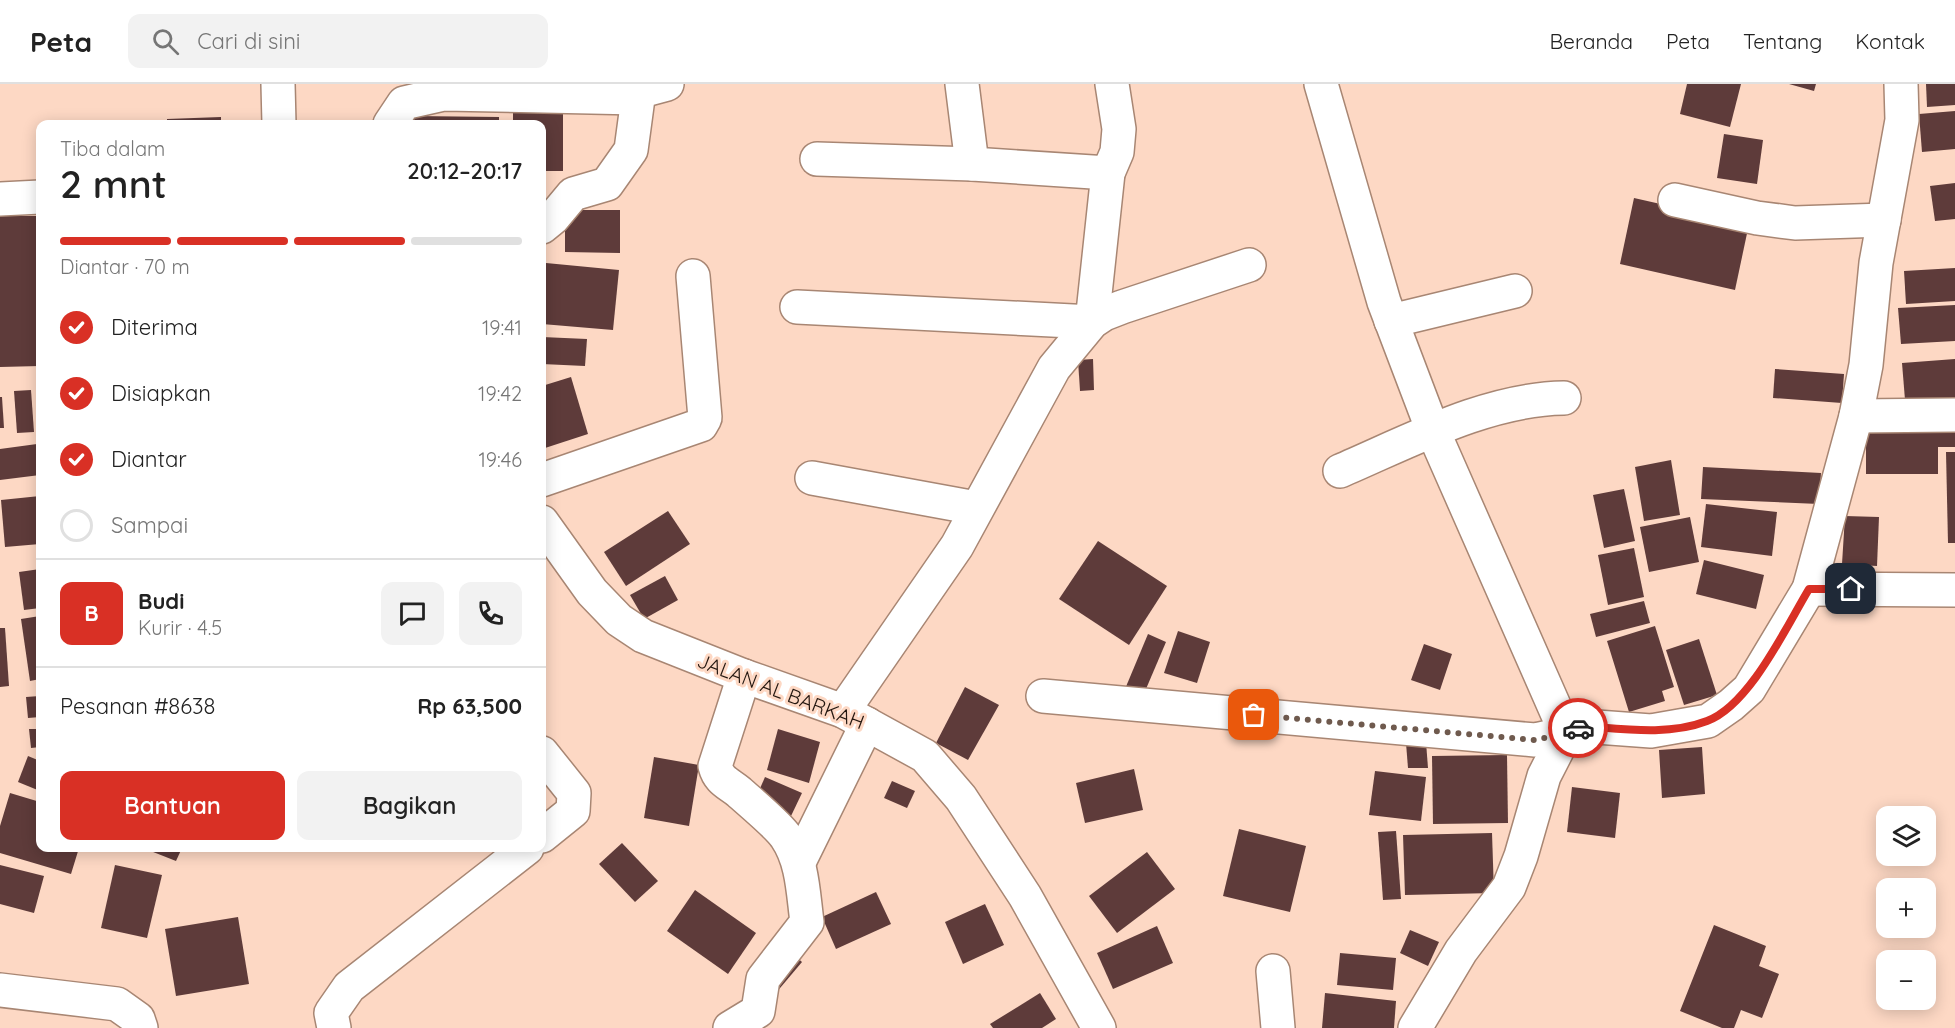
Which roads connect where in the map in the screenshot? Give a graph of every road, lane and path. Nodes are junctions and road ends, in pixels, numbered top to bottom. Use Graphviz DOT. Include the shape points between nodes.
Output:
graph roads {
  1 [pos="278,84"];
  2 [pos="668,84"];
  3 [pos="962,84"];
  4 [pos="1112,84"];
  5 [pos="1321,84"];
  6 [pos="1901,84"];
  7 [pos="638,98"];
  8 [pos="279,120"];
  9 [pos="393,120"];
  10 [pos="817,159"];
  11 [pos="972,164"];
  12 [pos="1108,173"];
  13 [pos="36,197"];
  14 [pos="0,199"];
  15 [pos="1676,200"];
  16 [pos="1884,220"];
  17 [pos="546,224"];
  18 [pos="1249,265"];
  19 [pos="693,276"];
  20 [pos="1515,291"];
  21 [pos="797,307"];
  22 [pos="1391,321"];
  23 [pos="1092,322"];
  24 [pos="1564,398"];
  25 [pos="1955,415"];
  26 [pos="1856,416"];
  27 [pos="1433,431"];
  28 [pos="1340,471"];
  29 [pos="812,478"];
  30 [pos="546,479"];
  31 [pos="976,508"];
  32 [pos="546,528"];
  33 [pos="1809,589"];
  34 [pos="1955,590"];
  35 [pos="744,676"];
  36 [pos="1042,696"];
  37 [pos="855,717"];
  38 [pos="1566,733"];
  39 [pos="546,758"];
  40 [pos="546,833"];
  41 [pos="521,852"];
  42 [pos="799,862"];
  43 [pos="1273,971"];
  44 [pos="0,990"];
  45 [pos="762,1019"];
  46 [pos="141,1028"];
  47 [pos="334,1028"];
  48 [pos="730,1028"];
  49 [pos="1100,1028"];
  50 [pos="1278,1028"];
  51 [pos="1415,1028"];
  1 -- 8 [label="street"];
  2 -- 7 [label="street" via="641,91"];
  3 -- 11 [label="street"];
  4 -- 12 [label="street" via="1119,129 1117,152"];
  5 -- 22 [label="street"];
  6 -- 16 [label="street" via="1902,120"];
  7 -- 9 [label="street" via="444,94 404,103"];
  7 -- 17 [label="street" via="631,150 607,184 573,194"];
  10 -- 11 [label="street"];
  11 -- 12 [label="street"];
  12 -- 23 [label="street"];
  13 -- 14 [label="street"];
  15 -- 16 [label="street" via="1795,223"];
  16 -- 26 [label="street"];
  18 -- 23 [label="street" via="1113,310"];
  19 -- 30 [label="street" via="705,418 702,425"];
  20 -- 22 [label="street"];
  21 -- 23 [label="street"];
  22 -- 27 [label="street"];
  23 -- 31 [label="street" via="1054,368"];
  24 -- 27 [label="street" via="1542,398 1491,409"];
  25 -- 26 [label="street"];
  26 -- 33 [label="street"];
  27 -- 28 [label="street"];
  27 -- 38 [label="street"];
  29 -- 31 [label="street"];
  31 -- 37 [label="street"];
  32 -- 35 [label="street, JALAN AL BARKAH" via="592,592 619,620 652,640"];
  33 -- 34 [label="street"];
  33 -- 38 [label="street" via="1749,689 1708,721 1651,731 1583,726"];
  35 -- 37 [label="street, JALAN AL BARKAH"];
  35 -- 42 [label="street" via="715,766 717,774 786,836"];
  36 -- 38 [label="street" via="1535,740"];
  37 -- 42 [label="street"];
  37 -- 49 [label="street, JALAN AL BARKAH" via="925,756 961,798 1025,896"];
  38 -- 51 [label="street" via="1544,776 1509,887 1461,951"];
  39 -- 40 [label="street" via="574,793 573,811"];
  41 -- 47 [label="street" via="349,987 330,1013"];
  42 -- 45 [label="street" via="807,922 763,979"];
  43 -- 50 [label="street"];
  44 -- 46 [label="street" via="117,1004 138,1019"];
  45 -- 48 [label="street"];
}
